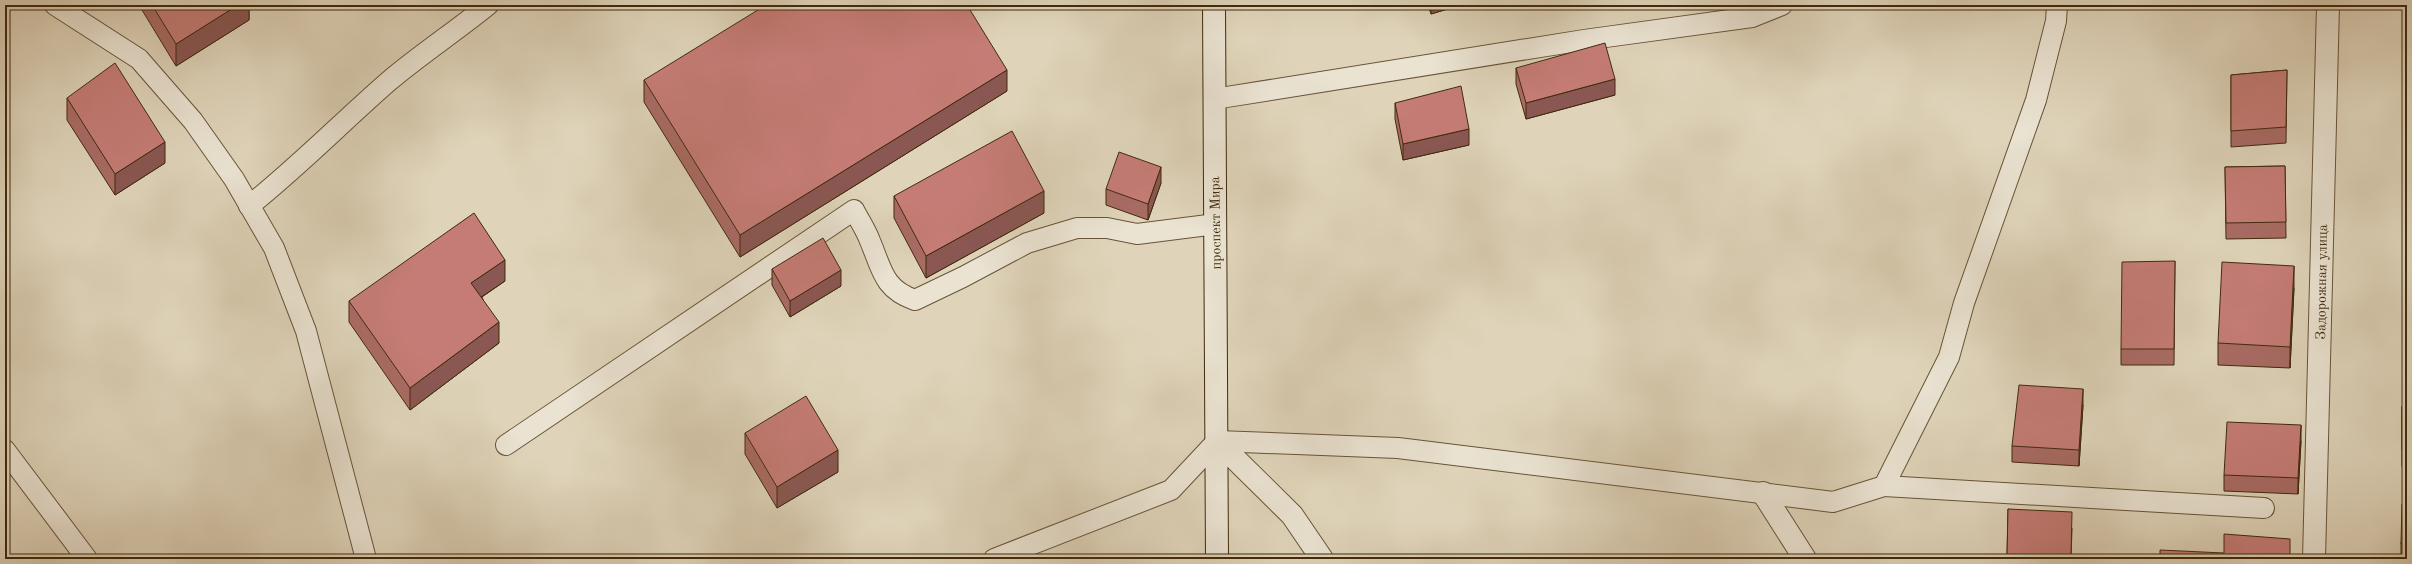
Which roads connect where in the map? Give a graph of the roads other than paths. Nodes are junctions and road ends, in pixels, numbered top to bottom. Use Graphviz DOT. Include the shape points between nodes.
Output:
graph roads {
  1 [pos="54,5"];
  2 [pos="488,5"];
  3 [pos="1214,5"];
  4 [pos="1782,5"];
  5 [pos="2057,5"];
  6 [pos="2328,5"];
  7 [pos="1214,99"];
  8 [pos="249,206"];
  9 [pos="1216,224"];
  10 [pos="1217,441"];
  11 [pos="506,445"];
  12 [pos="5,450"];
  13 [pos="1884,486"];
  14 [pos="1763,493"];
  15 [pos="2264,508"];
  16 [pos="87,559"];
  17 [pos="366,559"];
  18 [pos="994,559"];
  19 [pos="1217,559"];
  20 [pos="1322,559"];
  21 [pos="1805,559"];
  22 [pos="2314,559"];
  1 -- 8 [label="lane" via="139,59 193,121 234,179"];
  2 -- 8 [label="lane" via="392,79 334,129 292,172"];
  3 -- 7 [label="street, проспект Мира"];
  4 -- 7 [label="lane" via="1752,17 1584,40"];
  5 -- 13 [label="lane" via="2056,20 2036,100 1964,303 1949,357"];
  6 -- 22 [label="street, Задорожная улица"];
  7 -- 9 [label="street, проспект Мира"];
  8 -- 17 [label="lane" via="274,248 306,331"];
  9 -- 10 [label="street, проспект Мира"];
  9 -- 11 [label="lane" via="1137,234 1107,228 1077,228 1027,242 915,300 899,294 883,275 870,239 854,210"];
  10 -- 14 [label="lane" via="1398,448"];
  10 -- 18 [label="lane" via="1171,490"];
  10 -- 19 [label="street, проспект Мира"];
  10 -- 20 [label="street" via="1292,515"];
  12 -- 16 [label="lane"];
  13 -- 14 [label="lane" via="1833,502"];
  13 -- 15 [label="lane"];
  14 -- 21 [label="street"];
}
